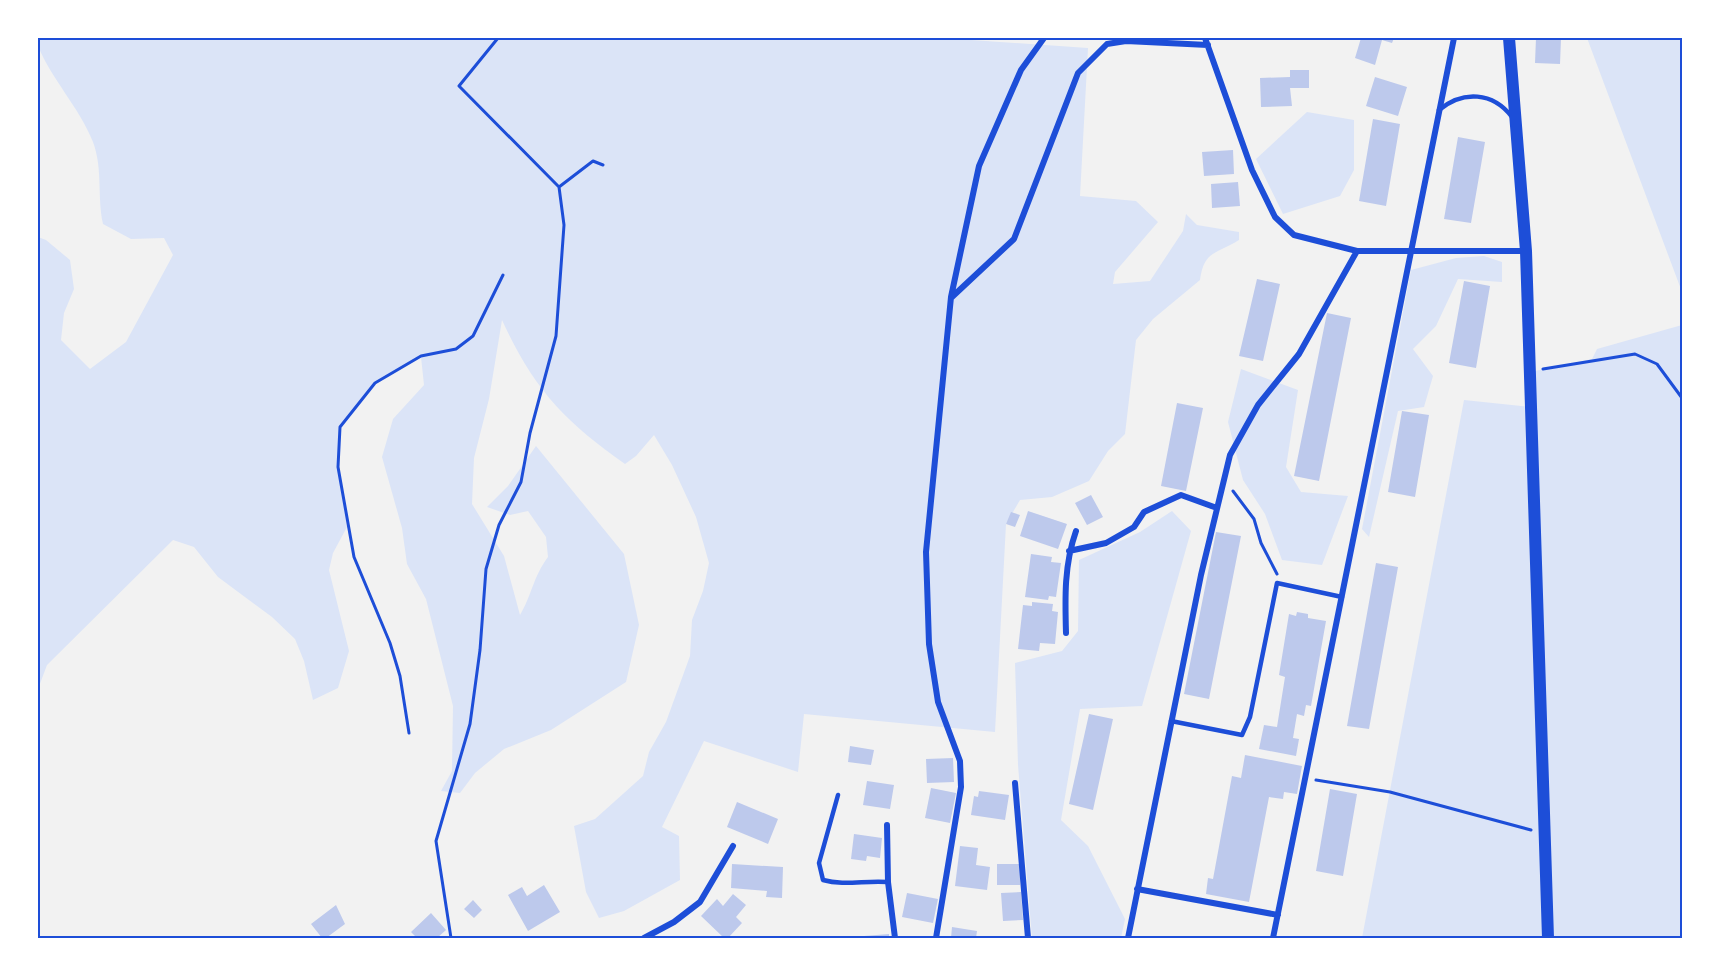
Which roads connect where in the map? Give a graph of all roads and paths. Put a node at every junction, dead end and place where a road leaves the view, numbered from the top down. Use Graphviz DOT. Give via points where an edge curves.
graph roads {
  1 [pos="498,38"];
  2 [pos="1044,38"];
  3 [pos="1454,38"];
  4 [pos="1509,38"];
  5 [pos="1206,41"];
  6 [pos="1439,110"];
  7 [pos="1517,123"];
  8 [pos="603,165"];
  9 [pos="559,187"];
  10 [pos="1357,251"];
  11 [pos="1526,251"];
  12 [pos="1409,253"];
  13 [pos="503,275"];
  14 [pos="951,297"];
  15 [pos="1530,372"];
  16 [pos="1683,398"];
  17 [pos="1224,481"];
  18 [pos="1217,508"];
  19 [pos="1076,531"];
  20 [pos="1069,550"];
  21 [pos="1277,583"];
  22 [pos="1342,597"];
  23 [pos="1066,633"];
  24 [pos="1171,722"];
  25 [pos="409,733"];
  26 [pos="1305,778"];
  27 [pos="1015,783"];
  28 [pos="838,795"];
  29 [pos="887,825"];
  30 [pos="1544,834"];
  31 [pos="733,846"];
  32 [pos="888,882"];
  33 [pos="1137,889"];
  34 [pos="1278,915"];
  35 [pos="451,939"];
  36 [pos="644,939"];
  37 [pos="895,939"];
  38 [pos="936,939"];
  39 [pos="1028,939"];
  40 [pos="1128,939"];
  41 [pos="1273,939"];
  42 [pos="1548,939"];
  1 -- 9 [label="path" via="459,86"];
  2 -- 14 [label="street" via="1021,70 979,166"];
  3 -- 6 [label="street"];
  4 -- 7 [label="main road"];
  5 -- 10 [label="street" via="1252,170 1275,217 1294,235"];
  5 -- 14 [label="street" via="1107,44 1078,74 1014,239"];
  6 -- 7 [label="lane" via="1464,96 1486,98 1498,103"];
  6 -- 12 [label="street"];
  7 -- 11 [label="main road"];
  8 -- 9 [label="path" via="593,161"];
  9 -- 35 [label="path" via="564,225 556,336 521,482 499,525 486,569 470,724 436,841"];
  10 -- 12 [label="street"];
  10 -- 17 [label="street" via="1299,354 1258,405 1230,455"];
  11 -- 12 [label="street"];
  11 -- 15 [label="main road"];
  12 -- 22 [label="street"];
  13 -- 25 [label="path" via="473,336 456,349 421,356 375,383 340,427 338,467 354,557 390,643"];
  14 -- 38 [label="street" via="926,552 929,644 936,690 960,761 961,787"];
  15 -- 16 [label="path" via="1635,354 1657,363"];
  15 -- 30 [label="main road"];
  17 -- 18 [label="street"];
  17 -- 21 [label="path" via="1254,519 1277,573"];
  18 -- 20 [label="street" via="1181,495 1144,512 1134,527 1106,543"];
  18 -- 24 [label="street"];
  19 -- 20 [label="street"];
  20 -- 23 [label="street"];
  21 -- 22 [label="lane"];
  21 -- 24 [label="lane" via="1246,731 1242,735"];
  22 -- 26 [label="street"];
  24 -- 33 [label="street"];
  26 -- 30 [label="path" via="1390,792"];
  26 -- 34 [label="street"];
  27 -- 39 [label="street"];
  28 -- 32 [label="lane" via="819,863 823,880 838,884"];
  29 -- 32 [label="street"];
  30 -- 42 [label="main road"];
  31 -- 36 [label="street" via="700,902"];
  32 -- 37 [label="street"];
  33 -- 34 [label="street"];
  33 -- 40 [label="street"];
  34 -- 41 [label="street"];
}
